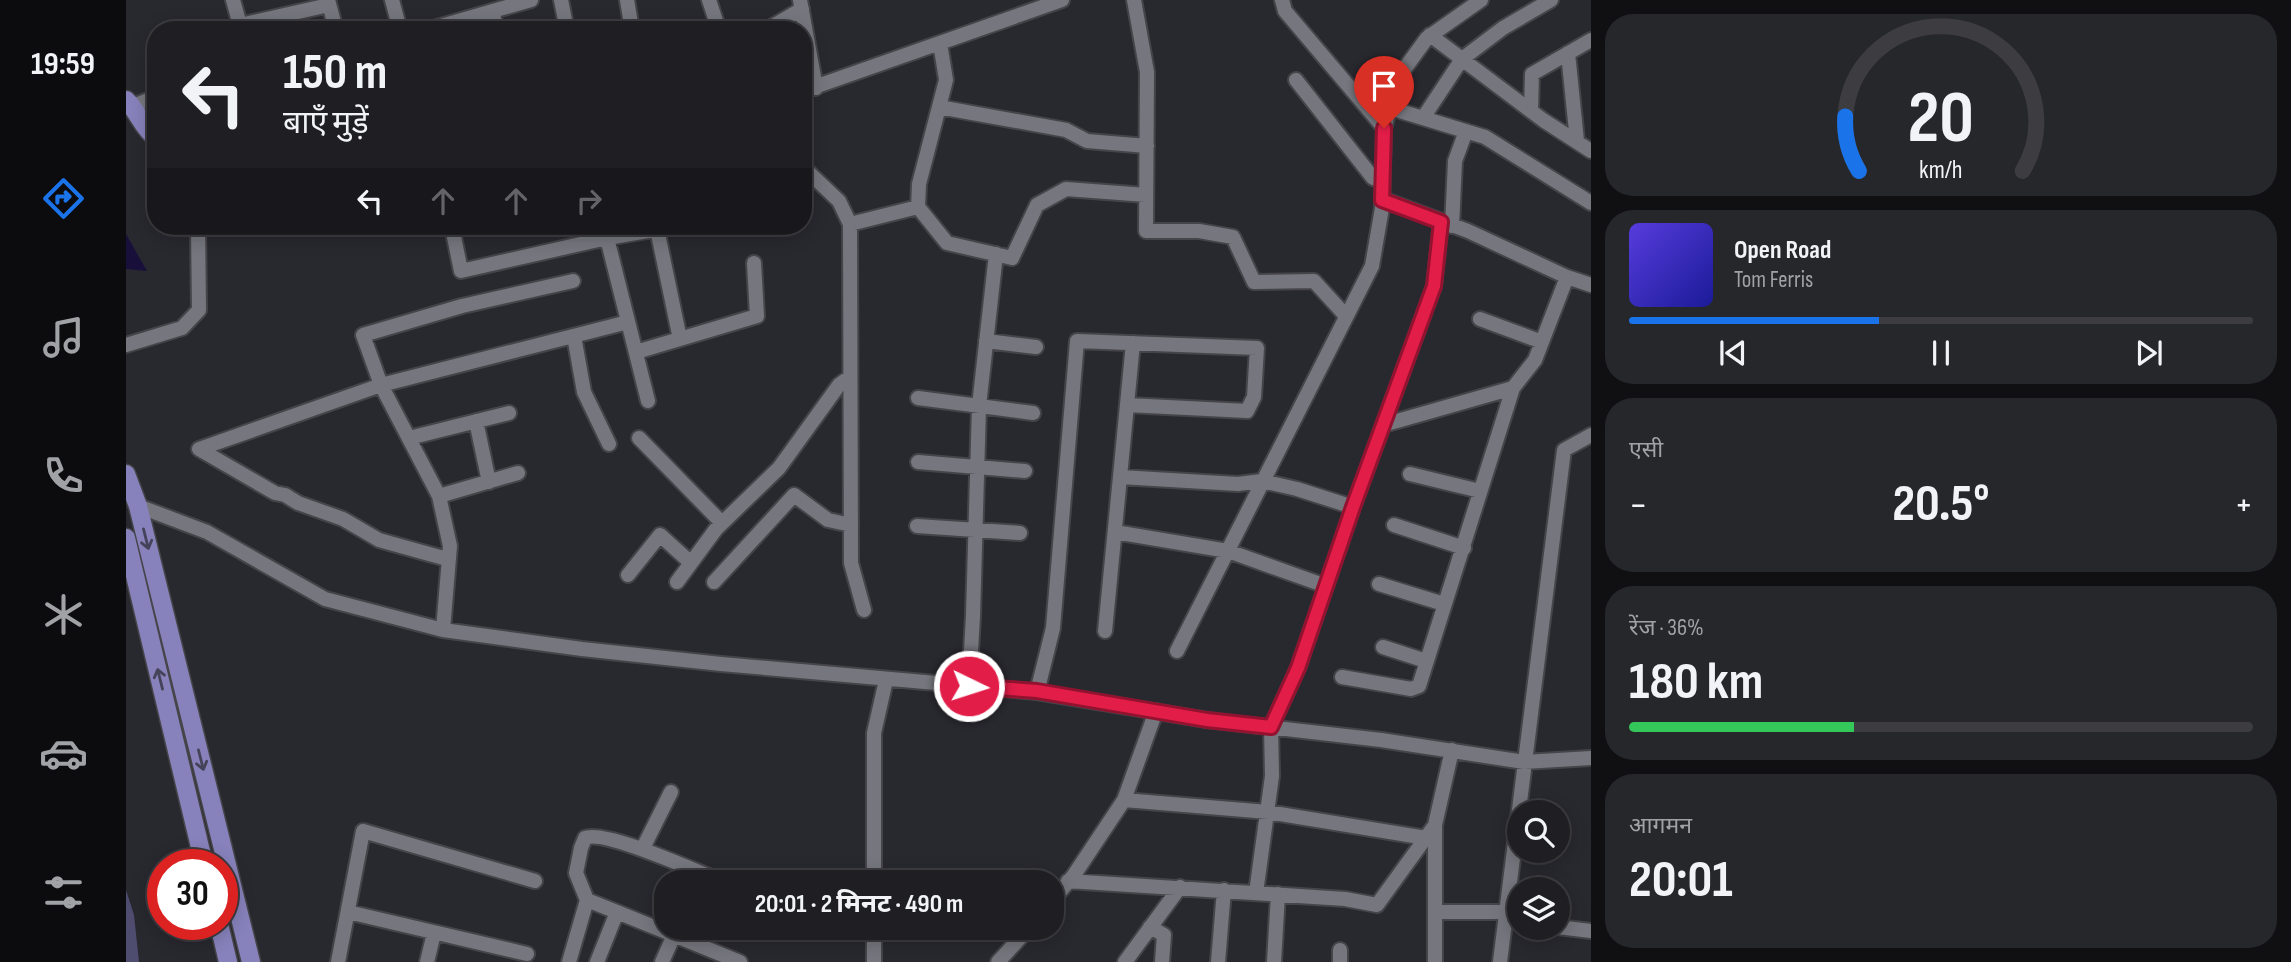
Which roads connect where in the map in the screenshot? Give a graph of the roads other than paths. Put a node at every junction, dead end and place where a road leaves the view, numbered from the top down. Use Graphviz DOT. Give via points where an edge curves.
graph roads {
  1 [pos="233,0"];
  2 [pos="392,0"];
  3 [pos="531,0"];
  4 [pos="561,0"];
  5 [pos="627,0"];
  6 [pos="709,0"];
  7 [pos="1062,0"];
  8 [pos="1134,0"];
  9 [pos="1282,0"];
  10 [pos="1481,0"];
  11 [pos="1551,0"];
  12 [pos="329,3"];
  13 [pos="801,4"];
  14 [pos="492,11"];
  15 [pos="239,21"];
  16 [pos="256,21"];
  17 [pos="334,21"];
  18 [pos="398,21"];
  19 [pos="458,21"];
  20 [pos="495,21"];
  21 [pos="565,21"];
  22 [pos="630,21"];
  23 [pos="716,21"];
  24 [pos="778,21"];
  25 [pos="1430,35"];
  26 [pos="1591,40"];
  27 [pos="940,43"];
  28 [pos="1568,53"];
  29 [pos="1462,59"];
  30 [pos="1296,80"];
  31 [pos="812,88"];
  32 [pos="147,99"];
  33 [pos="129,103"];
  34 [pos="939,107"];
  35 [pos="1390,108"];
  36 [pos="1531,111"];
  37 [pos="1423,118"];
  38 [pos="1384,128"];
  39 [pos="147,130"];
  40 [pos="1465,131"];
  41 [pos="1577,141"];
  42 [pos="1147,146"];
  43 [pos="1591,151"];
  44 [pos="812,176"];
  45 [pos="1382,180"];
  46 [pos="1146,195"];
  47 [pos="1382,200"];
  48 [pos="1591,203"];
  49 [pos="918,207"];
  50 [pos="850,224"];
  51 [pos="1447,224"];
  52 [pos="198,235"];
  53 [pos="454,235"];
  54 [pos="624,235"];
  55 [pos="658,235"];
  56 [pos="607,238"];
  57 [pos="996,254"];
  58 [pos="754,263"];
  59 [pos="1567,277"];
  60 [pos="573,281"];
  61 [pos="1591,285"];
  62 [pos="1346,316"];
  63 [pos="1479,319"];
  64 [pos="628,322"];
  65 [pos="574,336"];
  66 [pos="680,339"];
  67 [pos="986,341"];
  68 [pos="1542,342"];
  69 [pos="1133,343"];
  70 [pos="126,345"];
  71 [pos="1036,347"];
  72 [pos="636,352"];
  73 [pos="850,377"];
  74 [pos="381,385"];
  75 [pos="1513,388"];
  76 [pos="918,398"];
  77 [pos="648,401"];
  78 [pos="1127,405"];
  79 [pos="979,406"];
  80 [pos="509,413"];
  81 [pos="1033,413"];
  82 [pos="476,421"];
  83 [pos="1383,425"];
  84 [pos="1591,435"];
  85 [pos="409,438"];
  86 [pos="639,438"];
  87 [pos="609,444"];
  88 [pos="918,462"];
  89 [pos="977,467"];
  90 [pos="1025,471"];
  91 [pos="518,473"];
  92 [pos="126,474"];
  93 [pos="1410,474"];
  94 [pos="1120,477"];
  95 [pos="1262,481"];
  96 [pos="489,482"];
  97 [pos="1480,491"];
  98 [pos="439,496"];
  99 [pos="138,506"];
  100 [pos="1353,507"];
  101 [pos="722,523"];
  102 [pos="851,525"];
  103 [pos="1394,525"];
  104 [pos="918,526"];
  105 [pos="976,530"];
  106 [pos="1115,532"];
  107 [pos="1020,533"];
  108 [pos="126,538"];
  109 [pos="1464,548"];
  110 [pos="1228,551"];
  111 [pos="447,559"];
  112 [pos="691,563"];
  113 [pos="628,575"];
  114 [pos="677,582"];
  115 [pos="714,582"];
  116 [pos="1379,584"];
  117 [pos="1326,586"];
  118 [pos="1444,604"];
  119 [pos="864,610"];
  120 [pos="443,631"];
  121 [pos="1105,631"];
  122 [pos="1383,647"];
  123 [pos="1177,652"];
  124 [pos="1426,661"];
  125 [pos="1342,677"];
  126 [pos="886,680"];
  127 [pos="969,686"];
  128 [pos="1037,691"];
  129 [pos="1156,711"];
  130 [pos="1271,727"];
  131 [pos="1452,751"];
  132 [pos="1591,758"];
  133 [pos="1524,762"];
  134 [pos="671,792"];
  135 [pos="1124,800"];
  136 [pos="1268,812"];
  137 [pos="1435,825"];
  138 [pos="1426,838"];
  139 [pos="643,848"];
  140 [pos="200,849"];
  141 [pos="692,870"];
  142 [pos="874,870"];
  143 [pos="1514,877"];
  144 [pos="536,881"];
  145 [pos="1069,881"];
  146 [pos="1064,887"];
  147 [pos="1180,887"];
  148 [pos="1224,891"];
  149 [pos="1256,893"];
  150 [pos="1278,894"];
  151 [pos="587,900"];
  152 [pos="348,912"];
  153 [pos="617,912"];
  154 [pos="1435,912"];
  155 [pos="1507,919"];
  156 [pos="654,927"];
  157 [pos="1150,928"];
  158 [pos="1570,928"];
  159 [pos="1591,931"];
  160 [pos="1507,932"];
  161 [pos="434,933"];
  162 [pos="223,940"];
  163 [pos="672,940"];
  164 [pos="686,940"];
  165 [pos="874,940"];
  166 [pos="1018,940"];
  167 [pos="527,954"];
  168 [pos="732,960"];
  169 [pos="228,962"];
  170 [pos="251,962"];
  171 [pos="338,962"];
  172 [pos="428,962"];
  173 [pos="569,962"];
  174 [pos="597,962"];
  175 [pos="662,962"];
  176 [pos="874,962"];
  177 [pos="998,962"];
  178 [pos="1125,962"];
  179 [pos="1162,962"];
  180 [pos="1218,962"];
  181 [pos="1274,962"];
  182 [pos="1435,962"];
  183 [pos="1500,962"];
  1 -- 15 [label="street"];
  2 -- 18 [label="street"];
  3 -- 14 [label="street"];
  4 -- 21 [label="street"];
  5 -- 22 [label="street"];
  6 -- 23 [label="street"];
  7 -- 27 [label="street"];
  8 -- 42 [label="street" via="1147,72"];
  9 -- 38 [label="street" via="1285,11"];
  10 -- 25 [label="street"];
  11 -- 29 [label="street"];
  12 -- 16 [label="street"];
  12 -- 17 [label="street"];
  13 -- 24 [label="street"];
  14 -- 19 [label="street"];
  14 -- 20 [label="street"];
  25 -- 29 [label="street"];
  25 -- 35 [label="street" via="1400,75"];
  26 -- 28 [label="street"];
  27 -- 31 [label="street"];
  27 -- 34 [label="street" via="946,80"];
  28 -- 36 [label="street" via="1532,74"];
  28 -- 41 [label="street"];
  29 -- 36 [label="street"];
  29 -- 37 [label="street"];
  30 -- 45 [label="street" via="1373,178"];
  32 -- 33 [label="street"];
  33 -- 39 [label="main road"];
  34 -- 42 [label="street" via="1066,130 1087,141"];
  34 -- 49 [label="street" via="919,184"];
  35 -- 37 [label="street"];
  35 -- 38 [label="street"];
  36 -- 41 [label="street"];
  37 -- 40 [label="street"];
  38 -- 45 [label="street"];
  40 -- 48 [label="street" via="1485,137"];
  40 -- 51 [label="street" via="1455,161"];
  41 -- 43 [label="street"];
  42 -- 46 [label="street"];
  44 -- 50 [label="street" via="839,201"];
  45 -- 47 [label="street"];
  46 -- 57 [label="street" via="1066,189 1037,205 1012,258"];
  46 -- 62 [label="street" via="1146,231 1199,231 1233,237 1254,282 1314,281"];
  47 -- 51 [label="street"];
  47 -- 62 [label="street" via="1372,266"];
  49 -- 50 [label="street"];
  49 -- 57 [label="street" via="947,243"];
  50 -- 73 [label="street"];
  51 -- 59 [label="street"];
  51 -- 83 [label="street" via="1434,286"];
  52 -- 70 [label="street" via="200,310 182,328"];
  53 -- 56 [label="street" via="461,271"];
  54 -- 56 [label="street"];
  55 -- 66 [label="street"];
  56 -- 64 [label="street"];
  57 -- 67 [label="street"];
  58 -- 66 [label="street" via="757,316"];
  59 -- 61 [label="street"];
  59 -- 68 [label="street"];
  60 -- 74 [label="street" via="363,335"];
  62 -- 95 [label="street"];
  63 -- 68 [label="street"];
  64 -- 65 [label="street"];
  64 -- 72 [label="street"];
  65 -- 74 [label="street"];
  65 -- 87 [label="street" via="584,392"];
  66 -- 72 [label="street"];
  67 -- 71 [label="street"];
  67 -- 79 [label="street"];
  68 -- 75 [label="street" via="1535,360"];
  69 -- 78 [label="street"];
  69 -- 78 [label="street" via="1257,348 1254,397 1247,411"];
  69 -- 128 [label="street" via="1077,341 1053,628"];
  72 -- 77 [label="street"];
  73 -- 101 [label="street" via="839,385 779,468"];
  73 -- 102 [label="street"];
  74 -- 85 [label="street"];
  74 -- 111 [label="street" via="199,449 275,493 343,519 379,540"];
  75 -- 83 [label="street"];
  75 -- 97 [label="street"];
  76 -- 79 [label="street"];
  78 -- 94 [label="street"];
  79 -- 81 [label="street"];
  79 -- 89 [label="street"];
  80 -- 82 [label="street"];
  82 -- 85 [label="street"];
  82 -- 96 [label="street"];
  83 -- 100 [label="street"];
  84 -- 133 [label="street" via="1564,450"];
  85 -- 98 [label="street"];
  86 -- 101 [label="street"];
  88 -- 89 [label="street"];
  89 -- 90 [label="street"];
  89 -- 105 [label="street"];
  91 -- 96 [label="street"];
  92 -- 99 [label="main road"];
  93 -- 97 [label="street"];
  94 -- 95 [label="street" via="1238,484"];
  94 -- 106 [label="street"];
  95 -- 100 [label="street"];
  95 -- 110 [label="street"];
  96 -- 98 [label="street"];
  97 -- 109 [label="street"];
  98 -- 111 [label="street" via="450,546"];
  99 -- 120 [label="street" via="207,532 325,599"];
  99 -- 170 [label="main road, one-way"];
  100 -- 117 [label="street"];
  101 -- 112 [label="street"];
  102 -- 115 [label="street" via="828,520 794,495"];
  102 -- 119 [label="street" via="851,563"];
  103 -- 109 [label="street"];
  104 -- 105 [label="street"];
  105 -- 107 [label="street"];
  105 -- 127 [label="street"];
  106 -- 110 [label="street"];
  106 -- 121 [label="street"];
  140 -- 108 [label="main road, one-way"];
  109 -- 118 [label="street"];
  110 -- 117 [label="street"];
  110 -- 123 [label="street"];
  111 -- 120 [label="street"];
  112 -- 113 [label="street" via="660,535"];
  112 -- 114 [label="street"];
  116 -- 118 [label="street"];
  117 -- 130 [label="street" via="1298,668"];
  118 -- 124 [label="street"];
  120 -- 126 [label="street"];
  122 -- 124 [label="street"];
  124 -- 125 [label="street" via="1415,689"];
  126 -- 127 [label="street"];
  126 -- 142 [label="street" via="874,733"];
  127 -- 128 [label="street"];
  128 -- 129 [label="street"];
  129 -- 130 [label="street"];
  129 -- 135 [label="street"];
  130 -- 131 [label="street"];
  130 -- 136 [label="street"];
  131 -- 133 [label="street"];
  131 -- 137 [label="street"];
  132 -- 133 [label="street"];
  133 -- 143 [label="street"];
  134 -- 139 [label="street"];
  135 -- 136 [label="street"];
  135 -- 145 [label="street"];
  136 -- 138 [label="street"];
  136 -- 149 [label="street"];
  137 -- 138 [label="street"];
  137 -- 154 [label="street"];
  138 -- 150 [label="street" via="1377,905"];
  139 -- 141 [label="street"];
  139 -- 151 [label="street" via="601,836 585,838 576,873"];
  144 -- 152 [label="street" via="363,831"];
  145 -- 146 [label="street"];
  145 -- 147 [label="street"];
  147 -- 148 [label="street"];
  147 -- 157 [label="street"];
  148 -- 149 [label="street"];
  148 -- 180 [label="street"];
  149 -- 150 [label="street"];
  150 -- 181 [label="street"];
  151 -- 153 [label="street"];
  151 -- 173 [label="street"];
  152 -- 161 [label="street"];
  152 -- 171 [label="street"];
  153 -- 156 [label="street"];
  153 -- 174 [label="street"];
  154 -- 155 [label="street"];
  154 -- 182 [label="street"];
  157 -- 178 [label="street"];
  157 -- 179 [label="street" via="1164,934"];
  158 -- 159 [label="street"];
  160 -- 183 [label="street"];
  161 -- 167 [label="street"];
  161 -- 172 [label="street"];
  162 -- 169 [label="main road"];
  163 -- 175 [label="street"];
  164 -- 168 [label="street"];
  165 -- 176 [label="street"];
  166 -- 177 [label="street"];
}
